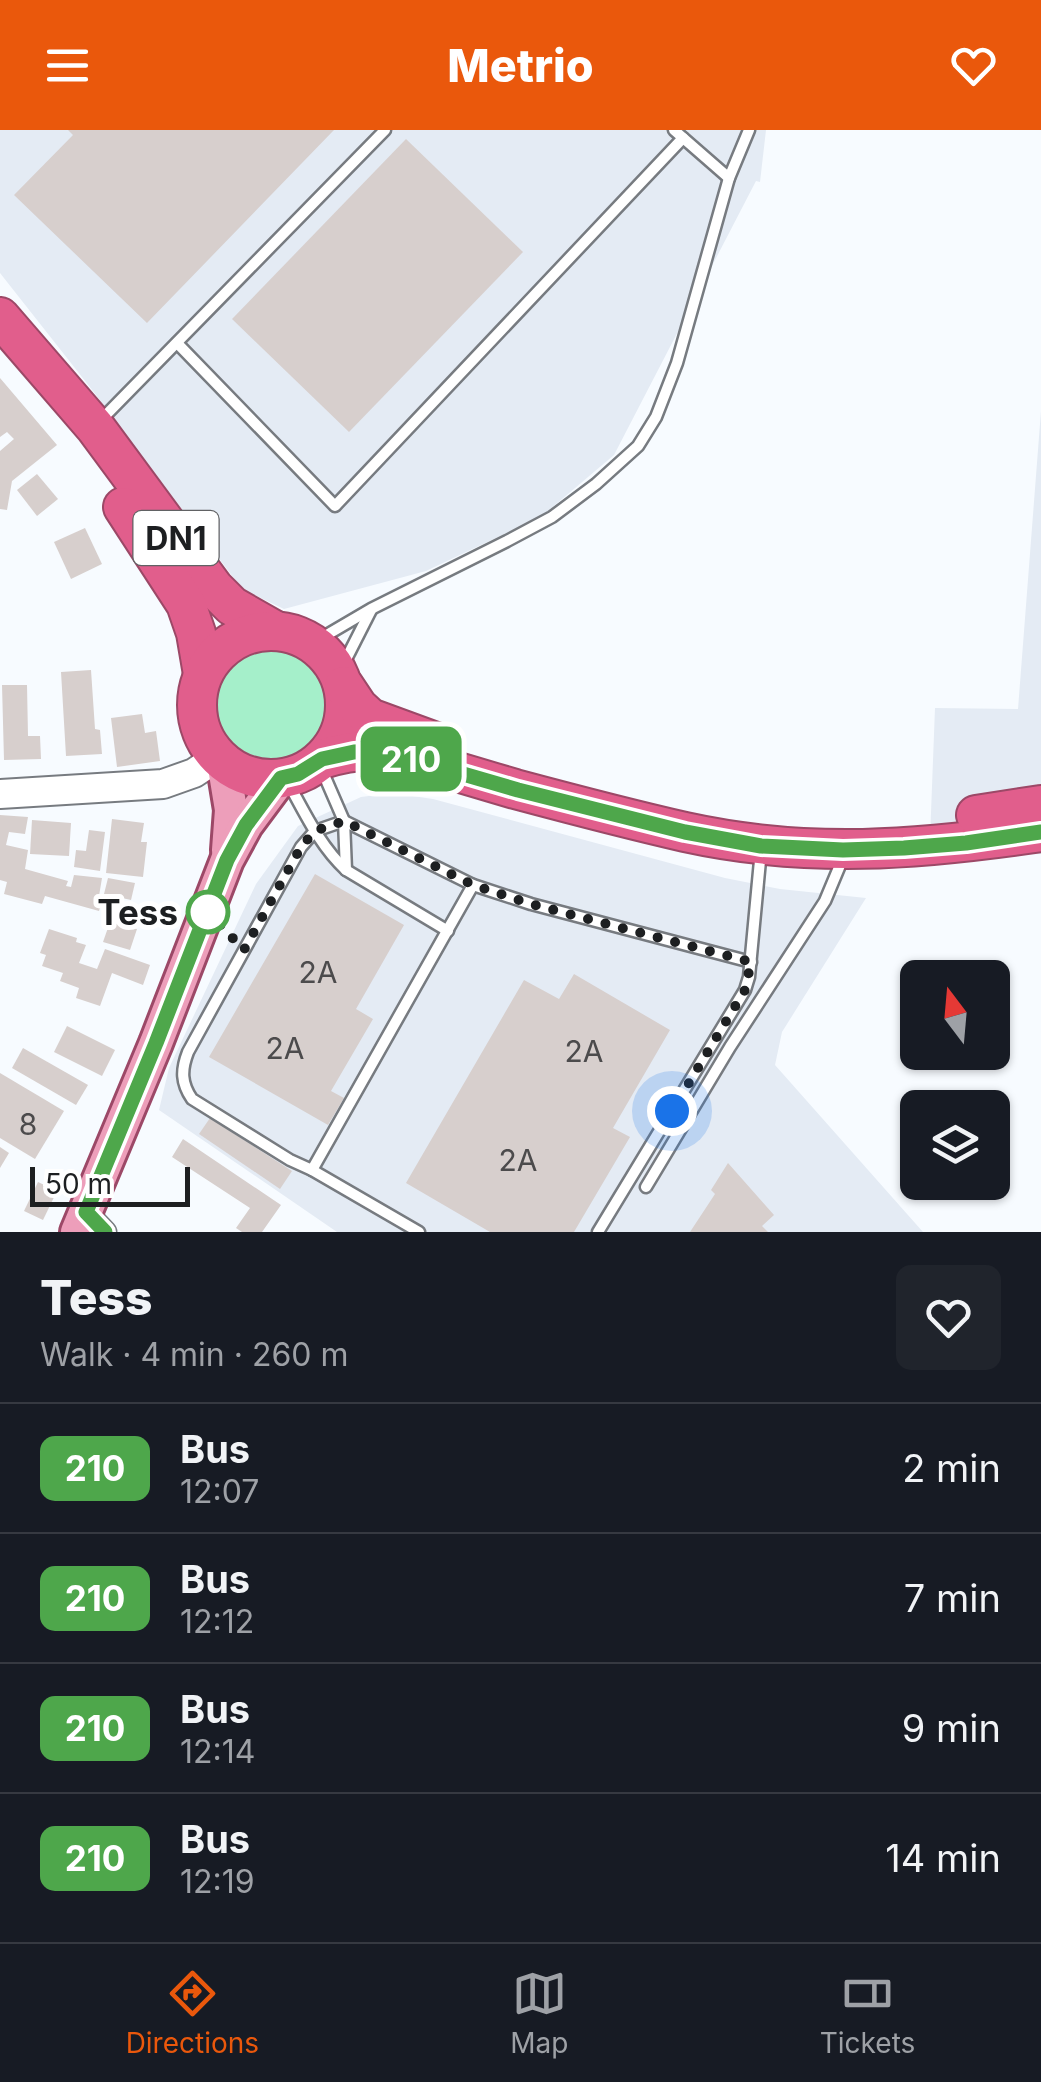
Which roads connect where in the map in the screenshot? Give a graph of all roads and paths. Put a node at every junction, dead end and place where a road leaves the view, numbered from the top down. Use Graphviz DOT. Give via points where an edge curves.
graph roads {
  1 [pos="385,130"];
  2 [pos="750,130"];
  3 [pos="678,134"];
  4 [pos="729,178"];
  5 [pos="0,317"];
  6 [pos="177,343"];
  7 [pos="0,353"];
  8 [pos="94,427"];
  9 [pos="371,609"];
  10 [pos="274,630"];
  11 [pos="313,643"];
  12 [pos="203,674"];
  13 [pos="341,680"];
  14 [pos="220,759"];
  15 [pos="302,769"];
  16 [pos="0,794"];
  17 [pos="1041,805"];
  18 [pos="344,821"];
  19 [pos="315,831"];
  20 [pos="1041,832"];
  21 [pos="761,846"];
  22 [pos="846,850"];
  23 [pos="227,860"];
  24 [pos="346,870"];
  25 [pos="473,885"];
  26 [pos="448,930"];
  27 [pos="751,962"];
  28 [pos="312,1170"];
  29 [pos="646,1188"];
  30 [pos="89,1225"];
  31 [pos="419,1232"];
  32 [pos="598,1232"];
  1 -- 6 [label="lane"];
  2 -- 4 [label="lane"];
  3 -- 4 [label="lane"];
  3 -- 6 [label="lane" via="335,506"];
  4 -- 9 [label="lane" via="677,364 638,446 552,516"];
  5 -- 8 [label="highway, DN1"];
  6 -- 8 [label="lane"];
  7 -- 12 [label="highway, DN1" via="76,443 176,586 196,633"];
  8 -- 10 [label="highway, DN1" via="214,588"];
  9 -- 11 [label="lane"];
  9 -- 13 [label="lane"];
  10 -- 11 [label="highway, DN1"];
  10 -- 12 [label="highway" via="232,641"];
  11 -- 13 [label="highway"];
  12 -- 14 [label="highway, DN1" via="199,724"];
  13 -- 15 [label="highway" via="343,726 335,744"];
  13 -- 17 [label="highway" via="370,718 412,735 523,771 685,810 858,826"];
  14 -- 15 [label="highway" via="268,779"];
  14 -- 16 [label="street" via="162,784"];
  14 -- 23 [label="main road" via="231,810"];
  15 -- 18 [label="lane"];
  15 -- 19 [label="lane"];
  15 -- 21 [label="highway" via="354,752 398,755"];
  15 -- 23 [label="main road" via="246,825"];
  18 -- 19 [label="lane"];
  18 -- 24 [label="lane"];
  18 -- 25 [label="lane"];
  19 -- 24 [label="lane"];
  19 -- 28 [label="lane" via="188,1052 182,1077 192,1100"];
  20 -- 22 [label="highway"];
  21 -- 22 [label="highway"];
  21 -- 27 [label="lane"];
  22 -- 29 [label="lane" via="825,901"];
  23 -- 30 [label="main road"];
  24 -- 26 [label="lane"];
  25 -- 26 [label="lane"];
  25 -- 27 [label="lane"];
  26 -- 28 [label="lane"];
  27 -- 32 [label="lane" via="745,990"];
  28 -- 31 [label="lane"];
}
